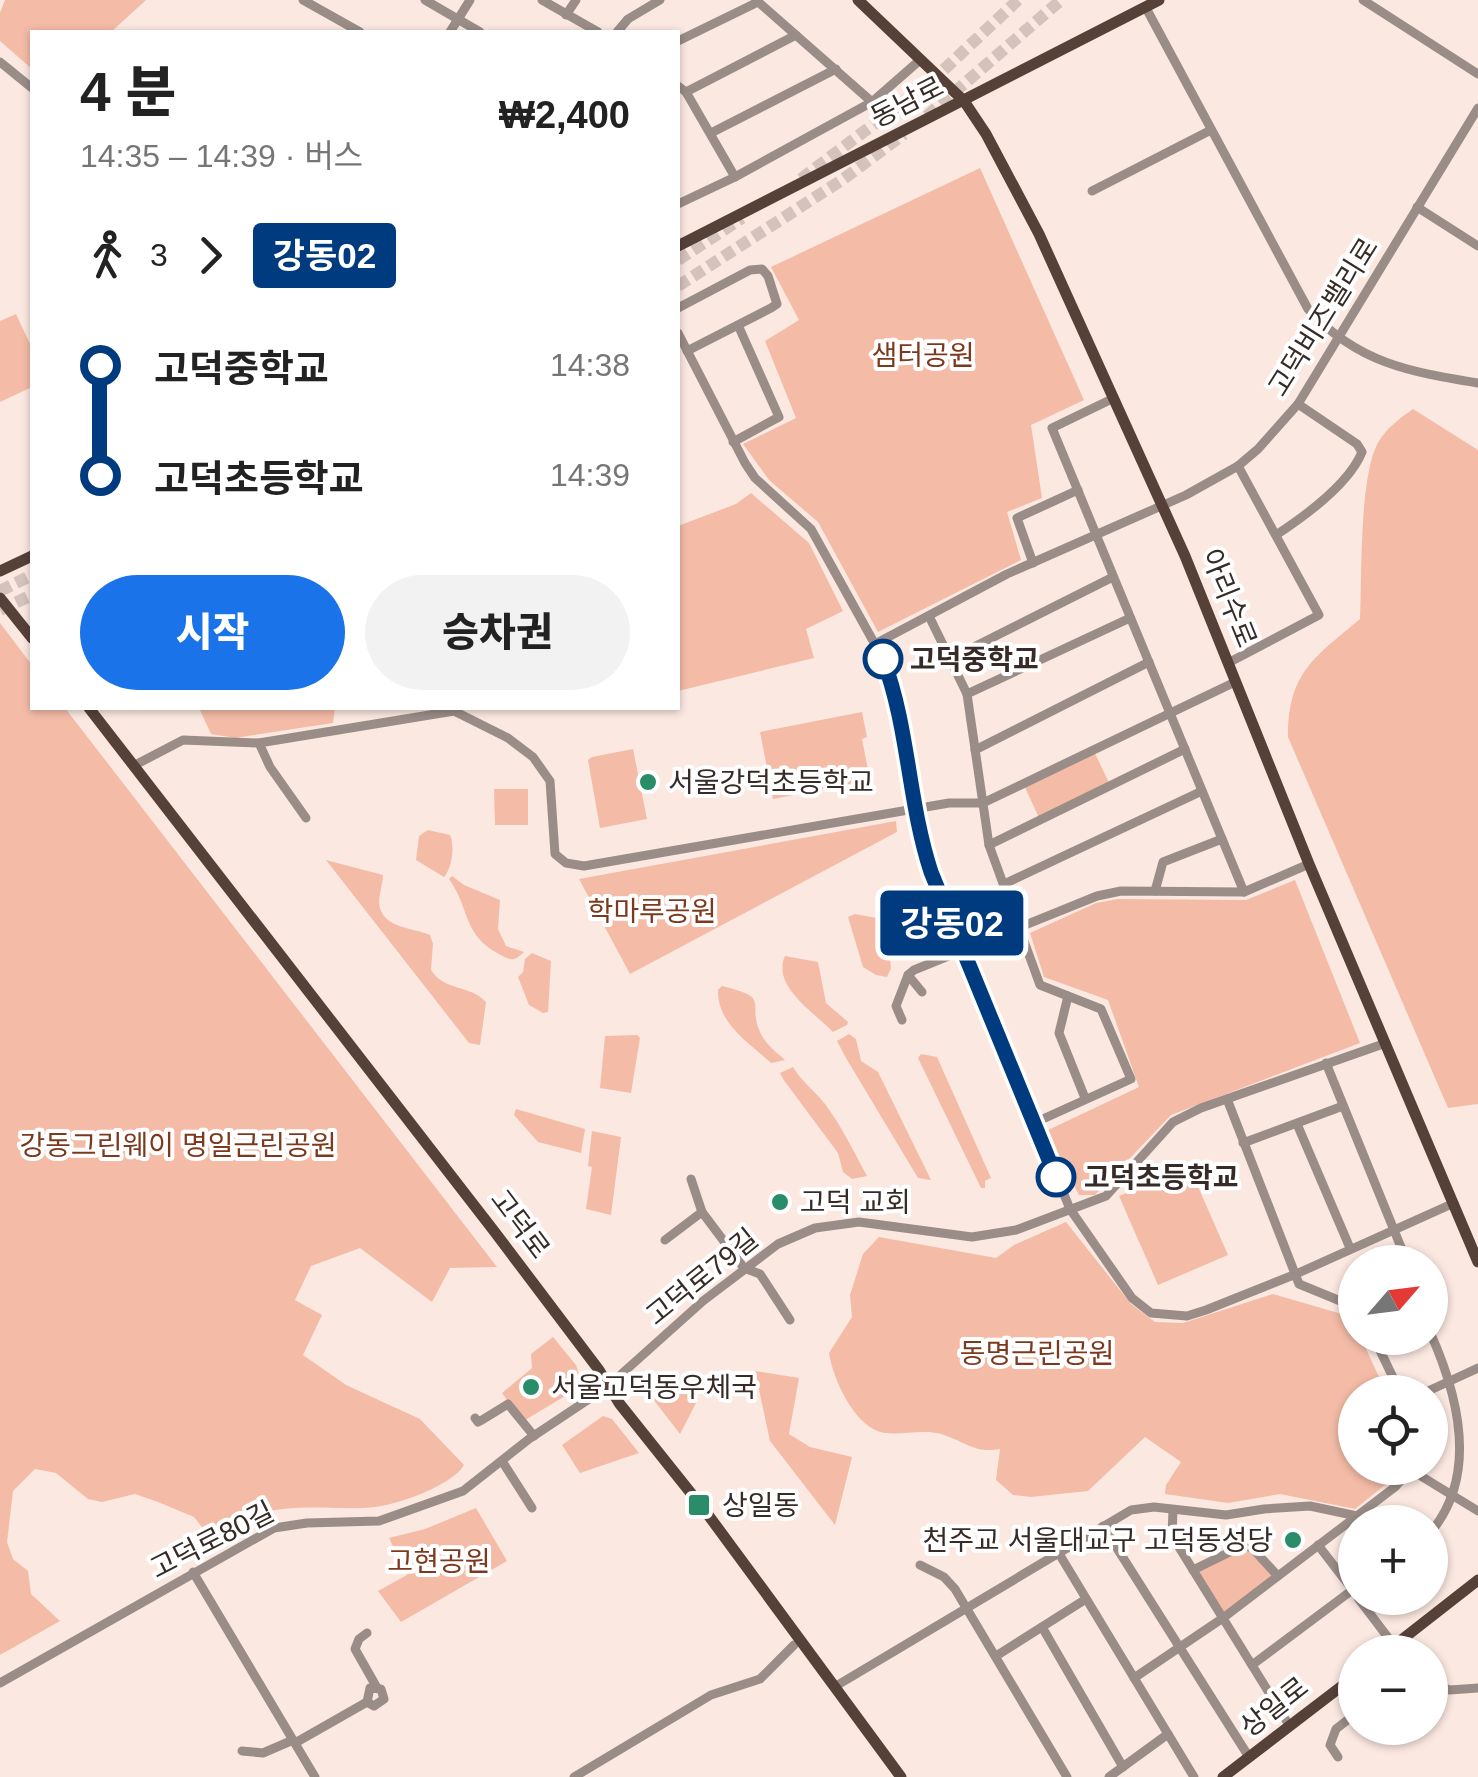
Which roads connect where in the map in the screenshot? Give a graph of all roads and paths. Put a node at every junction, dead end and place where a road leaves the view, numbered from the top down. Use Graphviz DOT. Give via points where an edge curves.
graph roads {
  1 [pos="304,0"];
  2 [pos="425,0"];
  3 [pos="470,0"];
  4 [pos="542,0"];
  5 [pos="576,0"];
  6 [pos="660,0"];
  7 [pos="858,0"];
  8 [pos="1159,0"];
  9 [pos="1363,0"];
  10 [pos="757,1"];
  11 [pos="1146,8"];
  12 [pos="566,15"];
  13 [pos="458,20"];
  14 [pos="356,30"];
  15 [pos="451,30"];
  16 [pos="476,30"];
  17 [pos="594,30"];
  18 [pos="620,30"];
  19 [pos="796,36"];
  20 [pos="680,40"];
  21 [pos="920,60"];
  22 [pos="0,62"];
  23 [pos="836,69"];
  24 [pos="1478,74"];
  25 [pos="30,86"];
  26 [pos="682,89"];
  27 [pos="964,101"];
  28 [pos="872,102"];
  29 [pos="1478,108"];
  30 [pos="1211,130"];
  31 [pos="711,134"];
  32 [pos="735,176"];
  33 [pos="1092,191"];
  34 [pos="680,201"];
  35 [pos="1417,206"];
  36 [pos="680,245"];
  37 [pos="1478,246"];
  38 [pos="680,307"];
  39 [pos="738,325"];
  40 [pos="1338,336"];
  41 [pos="680,338"];
  42 [pos="686,351"];
  43 [pos="1478,383"];
  44 [pos="1114,398"];
  45 [pos="1298,404"];
  46 [pos="733,442"];
  47 [pos="1238,466"];
  48 [pos="1078,490"];
  49 [pos="1163,505"];
  50 [pos="1096,535"];
  51 [pos="1276,535"];
  52 [pos="30,557"];
  53 [pos="1033,563"];
  54 [pos="0,571"];
  55 [pos="1114,577"];
  56 [pos="0,598"];
  57 [pos="929,616"];
  58 [pos="1130,618"];
  59 [pos="30,636"];
  60 [pos="875,644"];
  61 [pos="950,659"];
  62 [pos="1149,662"];
  63 [pos="1228,663"];
  64 [pos="1235,682"];
  65 [pos="967,694"];
  66 [pos="91,710"];
  67 [pos="1170,712"];
  68 [pos="259,743"];
  69 [pos="1185,749"];
  70 [pos="974,750"];
  71 [pos="136,765"];
  72 [pos="1202,791"];
  73 [pos="983,804"];
  74 [pos="915,809"];
  75 [pos="306,818"];
  76 [pos="1222,839"];
  77 [pos="989,844"];
  78 [pos="1310,864"];
  79 [pos="1004,884"];
  80 [pos="1155,891"];
  81 [pos="1244,892"];
  82 [pos="1019,927"];
  83 [pos="964,951"];
  84 [pos="908,975"];
  85 [pos="922,992"];
  86 [pos="1068,996"];
  87 [pos="902,1020"];
  88 [pos="1386,1043"];
  89 [pos="1326,1064"];
  90 [pos="1085,1098"];
  91 [pos="1226,1099"];
  92 [pos="1342,1106"];
  93 [pos="1034,1124"];
  94 [pos="1296,1124"];
  95 [pos="1243,1143"];
  96 [pos="691,1179"];
  97 [pos="1454,1204"];
  98 [pos="1070,1209"];
  99 [pos="702,1212"];
  100 [pos="1394,1230"];
  101 [pos="665,1240"];
  102 [pos="1349,1245"];
  103 [pos="1357,1245"];
  104 [pos="1400,1245"];
  105 [pos="1338,1254"];
  106 [pos="1478,1262"];
  107 [pos="744,1268"];
  108 [pos="1296,1274"];
  109 [pos="1338,1300"];
  110 [pos="790,1320"];
  111 [pos="1441,1355"];
  112 [pos="1478,1368"];
  113 [pos="1452,1380"];
  114 [pos="1448,1382"];
  115 [pos="607,1387"];
  116 [pos="475,1418"];
  117 [pos="534,1436"];
  118 [pos="1471,1439"];
  119 [pos="502,1461"];
  120 [pos="1470,1475"];
  121 [pos="1397,1485"];
  122 [pos="1438,1485"];
  123 [pos="1461,1500"];
  124 [pos="1372,1505"];
  125 [pos="532,1508"];
  126 [pos="1174,1510"];
  127 [pos="1478,1511"];
  128 [pos="1338,1512"];
  129 [pos="1448,1516"];
  130 [pos="1103,1526"];
  131 [pos="1338,1530"];
  132 [pos="1318,1545"];
  133 [pos="1058,1552"];
  134 [pos="920,1566"];
  135 [pos="1193,1570"];
  136 [pos="1338,1570"];
  137 [pos="193,1572"];
  138 [pos="1278,1576"];
  139 [pos="1478,1580"];
  140 [pos="1086,1599"];
  141 [pos="1338,1604"];
  142 [pos="967,1607"];
  143 [pos="1223,1618"];
  144 [pos="1042,1627"];
  145 [pos="368,1633"];
  146 [pos="1411,1635"];
  147 [pos="794,1645"];
  148 [pos="1178,1650"];
  149 [pos="996,1656"];
  150 [pos="1252,1664"];
  151 [pos="1134,1678"];
  152 [pos="0,1684"];
  153 [pos="836,1686"];
  154 [pos="1478,1688"];
  155 [pos="1338,1689"];
  156 [pos="1448,1689"];
  157 [pos="1289,1726"];
  158 [pos="1338,1730"];
  159 [pos="1168,1734"];
  160 [pos="294,1741"];
  161 [pos="242,1751"];
  162 [pos="1248,1757"];
  163 [pos="1338,1757"];
  164 [pos="1123,1767"];
  165 [pos="315,1777"];
  166 [pos="574,1777"];
  167 [pos="901,1777"];
  168 [pos="1067,1777"];
  169 [pos="1109,1777"];
  170 [pos="1194,1777"];
  171 [pos="1223,1777"];
  1 -- 14 [label="street"];
  2 -- 13 [label="street"];
  3 -- 13 [label="street"];
  4 -- 12 [label="street"];
  5 -- 12 [label="street"];
  6 -- 18 [label="street"];
  7 -- 21 [label="main road, 아리수로"];
  8 -- 11 [label="main road, 동남로"];
  9 -- 24 [label="street"];
  10 -- 19 [label="street"];
  10 -- 20 [label="street"];
  11 -- 27 [label="main road, 동남로"];
  11 -- 30 [label="street"];
  12 -- 17 [label="street"];
  13 -- 15 [label="street"];
  13 -- 16 [label="street"];
  19 -- 23 [label="street"];
  19 -- 26 [label="street"];
  21 -- 27 [label="main road, 아리수로"];
  21 -- 28 [label="street"];
  22 -- 25 [label="street"];
  23 -- 28 [label="street"];
  23 -- 31 [label="street"];
  26 -- 31 [label="street"];
  27 -- 36 [label="main road, 동남로"];
  27 -- 44 [label="main road, 아리수로" via="1039,234"];
  28 -- 32 [label="street"];
  29 -- 35 [label="street, 고덕비즈밸리로"];
  30 -- 33 [label="street"];
  30 -- 40 [label="street" via="1298,294"];
  31 -- 32 [label="street"];
  32 -- 34 [label="street"];
  35 -- 37 [label="street"];
  35 -- 40 [label="street, 고덕비즈밸리로"];
  38 -- 39 [label="street" via="762,269 777,304"];
  39 -- 42 [label="street"];
  39 -- 46 [label="street" via="779,417"];
  40 -- 43 [label="street" via="1379,362"];
  40 -- 45 [label="street, 고덕비즈밸리로"];
  41 -- 42 [label="street"];
  42 -- 46 [label="street"];
  44 -- 48 [label="street" via="1052,428"];
  44 -- 49 [label="main road, 아리수로"];
  45 -- 47 [label="street, 고덕비즈밸리로"];
  45 -- 51 [label="street" via="1362,452 1331,492"];
  46 -- 60 [label="street" via="756,478 811,529"];
  47 -- 49 [label="street, 고덕비즈밸리로"];
  47 -- 51 [label="street"];
  48 -- 50 [label="street"];
  48 -- 53 [label="street" via="1018,518"];
  49 -- 50 [label="street, 고덕비즈밸리로"];
  49 -- 63 [label="main road, 아리수로"];
  50 -- 53 [label="street, 고덕비즈밸리로"];
  50 -- 55 [label="street"];
  51 -- 63 [label="street" via="1319,615"];
  52 -- 54 [label="main road"];
  53 -- 57 [label="street, 고덕비즈밸리로"];
  55 -- 58 [label="street"];
  55 -- 61 [label="street"];
  56 -- 59 [label="main road"];
  57 -- 60 [label="street, 고덕비즈밸리로"];
  57 -- 61 [label="street"];
  58 -- 62 [label="street"];
  58 -- 65 [label="street"];
  60 -- 74 [label="street" via="896,696"];
  61 -- 65 [label="street"];
  62 -- 67 [label="street"];
  62 -- 70 [label="street"];
  63 -- 64 [label="main road, 아리수로"];
  64 -- 67 [label="street"];
  64 -- 78 [label="main road, 아리수로"];
  65 -- 70 [label="street"];
  66 -- 71 [label="main road, 고덕로"];
  67 -- 69 [label="street"];
  67 -- 73 [label="street"];
  68 -- 71 [label="street" via="183,740"];
  68 -- 74 [label="street" via="454,711 533,757 550,781 556,854 584,866"];
  68 -- 75 [label="street"];
  69 -- 72 [label="street"];
  69 -- 77 [label="street"];
  70 -- 73 [label="street"];
  71 -- 115 [label="main road, 고덕로"];
  72 -- 76 [label="street"];
  72 -- 79 [label="street"];
  73 -- 74 [label="street"];
  73 -- 77 [label="street"];
  74 -- 83 [label="street" via="931,872"];
  76 -- 80 [label="street" via="1163,862"];
  76 -- 81 [label="street"];
  77 -- 79 [label="street"];
  78 -- 81 [label="street"];
  78 -- 88 [label="main road, 아리수로"];
  79 -- 82 [label="street"];
  80 -- 81 [label="street"];
  80 -- 82 [label="street" via="1097,896"];
  82 -- 83 [label="street"];
  82 -- 86 [label="street" via="1040,986"];
  83 -- 84 [label="street"];
  83 -- 93 [label="street"];
  84 -- 85 [label="street"];
  84 -- 87 [label="street" via="896,1006"];
  86 -- 90 [label="street" via="1059,1033"];
  86 -- 90 [label="street" via="1101,1009 1131,1080"];
  88 -- 89 [label="street, 고덕로79길"];
  88 -- 97 [label="main road, 아리수로"];
  89 -- 91 [label="street, 고덕로79길"];
  89 -- 92 [label="street"];
  90 -- 93 [label="street"];
  91 -- 95 [label="street"];
  91 -- 98 [label="street, 고덕로79길" via="1174,1122 1106,1196"];
  92 -- 94 [label="street"];
  92 -- 100 [label="street"];
  93 -- 98 [label="street"];
  94 -- 95 [label="street"];
  94 -- 102 [label="street"];
  95 -- 108 [label="street"];
  96 -- 99 [label="street"];
  97 -- 100 [label="street"];
  97 -- 106 [label="main road, 아리수로"];
  98 -- 107 [label="street, 고덕로79길" via="986,1236 859,1222 815,1228"];
  98 -- 108 [label="street" via="1132,1298 1151,1313 1187,1316"];
  99 -- 101 [label="street"];
  99 -- 107 [label="street"];
  100 -- 103 [label="street"];
  100 -- 104 [label="street"];
  105 -- 108 [label="street"];
  107 -- 110 [label="street" via="760,1274"];
  107 -- 115 [label="street, 고덕로79길"];
  108 -- 109 [label="street" via="1299,1284"];
  111 -- 113 [label="street"];
  112 -- 113 [label="street"];
  113 -- 114 [label="street"];
  113 -- 118 [label="street"];
  115 -- 117 [label="street, 고덕로80길"];
  115 -- 153 [label="main road, 고덕로"];
  116 -- 117 [label="street" via="508,1404"];
  117 -- 119 [label="street, 고덕로80길"];
  119 -- 125 [label="street"];
  119 -- 137 [label="street, 고덕로80길" via="446,1499 380,1521 274,1528"];
  120 -- 123 [label="street"];
  121 -- 124 [label="street"];
  122 -- 123 [label="street"];
  123 -- 127 [label="street"];
  123 -- 129 [label="street"];
  126 -- 128 [label="street" via="1226,1515 1310,1506"];
  126 -- 130 [label="street" via="1131,1510"];
  126 -- 135 [label="street" via="1172,1536"];
  130 -- 133 [label="street"];
  130 -- 148 [label="street"];
  131 -- 132 [label="street"];
  132 -- 136 [label="street"];
  132 -- 138 [label="street"];
  133 -- 140 [label="street"];
  133 -- 142 [label="street"];
  134 -- 142 [label="street" via="944,1577"];
  135 -- 138 [label="street" via="1244,1545"];
  135 -- 143 [label="street"];
  137 -- 152 [label="street, 고덕로80길"];
  137 -- 160 [label="street"];
  138 -- 143 [label="street"];
  139 -- 146 [label="main road"];
  140 -- 144 [label="street"];
  140 -- 151 [label="street"];
  141 -- 150 [label="street"];
  142 -- 149 [label="street"];
  142 -- 153 [label="street"];
  143 -- 148 [label="street"];
  143 -- 150 [label="street"];
  144 -- 149 [label="street"];
  144 -- 164 [label="street"];
  145 -- 160 [label="street" via="354,1649 384,1699"];
  147 -- 166 [label="street" via="760,1679 711,1695"];
  148 -- 151 [label="street"];
  148 -- 162 [label="street"];
  149 -- 168 [label="street"];
  150 -- 157 [label="street"];
  151 -- 159 [label="street"];
  153 -- 167 [label="main road, 고덕로"];
  154 -- 156 [label="street"];
  155 -- 157 [label="main road, 상일로"];
  157 -- 162 [label="main road, 상일로"];
  158 -- 163 [label="street" via="1330,1745"];
  159 -- 164 [label="street"];
  159 -- 170 [label="street"];
  160 -- 161 [label="street" via="263,1753"];
  160 -- 165 [label="street"];
  162 -- 171 [label="main road, 상일로"];
  164 -- 169 [label="street"];
}
